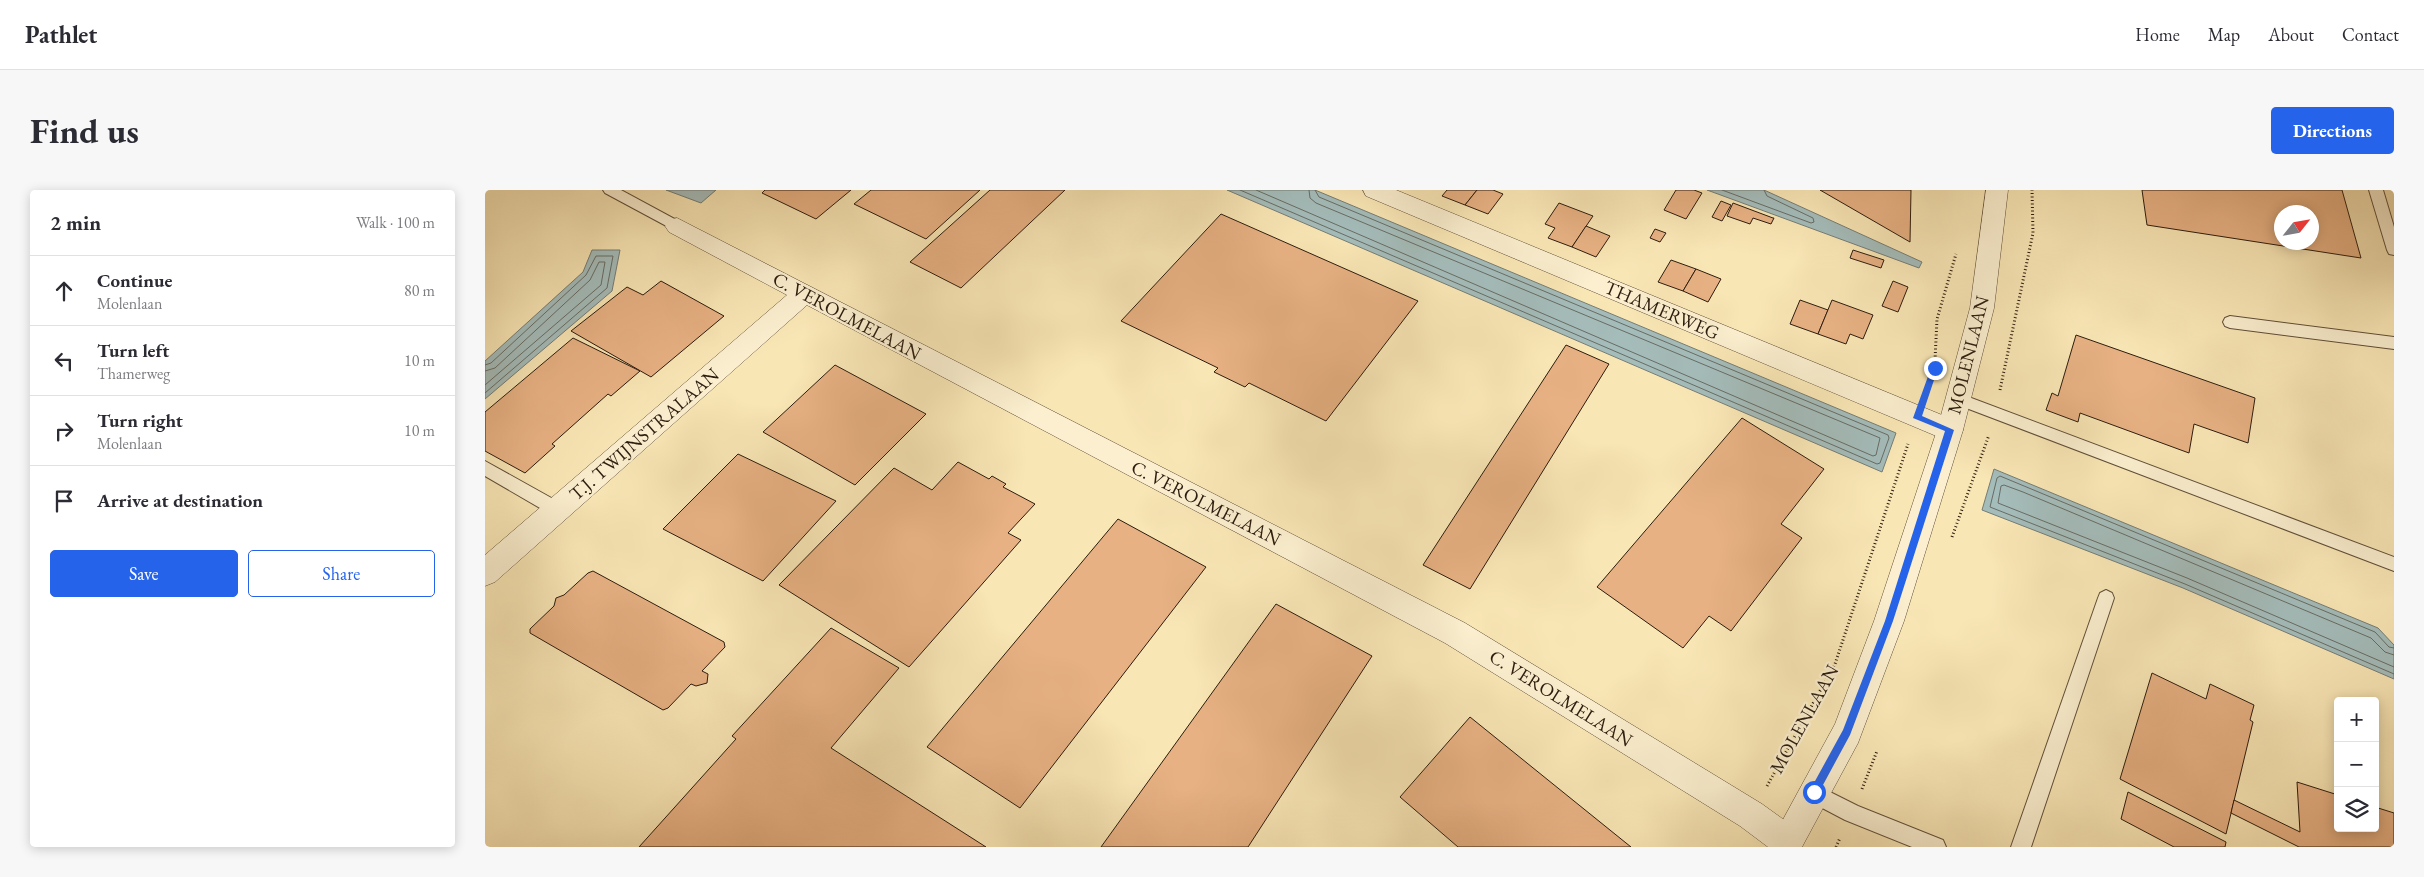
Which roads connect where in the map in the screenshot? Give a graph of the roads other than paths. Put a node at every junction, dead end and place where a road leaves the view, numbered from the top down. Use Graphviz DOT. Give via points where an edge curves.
graph roads {
  1 [pos="610,190"];
  2 [pos="1374,190"];
  3 [pos="1997,190"];
  4 [pos="2376,190"];
  5 [pos="677,226"];
  6 [pos="2394,250"];
  7 [pos="804,294"];
  8 [pos="2229,322"];
  9 [pos="2394,343"];
  10 [pos="1958,399"];
  11 [pos="1950,430"];
  12 [pos="485,468"];
  13 [pos="557,510"];
  14 [pos="2394,564"];
  15 [pos="485,573"];
  16 [pos="2106,598"];
  17 [pos="1814,792"];
  18 [pos="1786,844"];
  19 [pos="1936,847"];
  20 [pos="2021,847"];
  1 -- 5 [label="lane, C. VEROLMELAAN"];
  2 -- 11 [label="street, THAMERWEG"];
  3 -- 10 [label="street, MOLENLAAN" via="1982,308"];
  4 -- 6 [label="lane"];
  5 -- 7 [label="street, C. VEROLMELAAN"];
  7 -- 13 [label="street, T.J. TWIJNSTRALAAN"];
  7 -- 18 [label="street, C. VEROLMELAAN" via="1455,633 1751,815"];
  8 -- 9 [label="lane"];
  10 -- 11 [label="street, MOLENLAAN"];
  10 -- 14 [label="lane"];
  11 -- 17 [label="street, MOLENLAAN" via="1889,621 1847,732"];
  12 -- 13 [label="lane"];
  13 -- 15 [label="street, T.J. TWIJNSTRALAAN"];
  16 -- 20 [label="lane"];
  17 -- 18 [label="street, MOLENLAAN"];
  17 -- 19 [label="lane" via="1852,813"];
}
